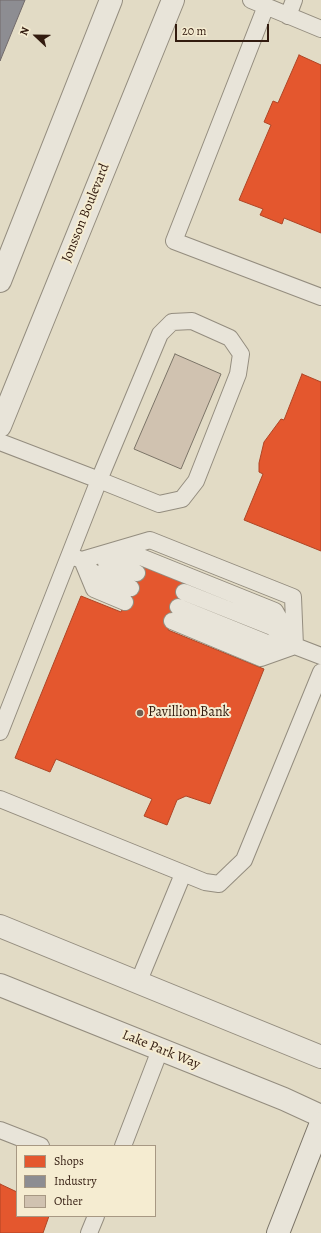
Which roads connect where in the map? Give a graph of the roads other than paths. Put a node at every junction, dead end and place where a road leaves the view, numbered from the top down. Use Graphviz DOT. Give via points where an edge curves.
graph roads {
  1 [pos="111,0"];
  2 [pos="172,0"];
  3 [pos="251,0"];
  4 [pos="294,0"];
  5 [pos="266,6"];
  6 [pos="288,16"];
  7 [pos="321,29"];
  8 [pos="0,281"];
  9 [pos="321,297"];
  10 [pos="0,426"];
  11 [pos="0,442"];
  12 [pos="99,480"];
  13 [pos="76,558"];
  14 [pos="184,592"];
  15 [pos="175,614"];
  16 [pos="295,646"];
  17 [pos="321,656"];
  18 [pos="321,672"];
  19 [pos="0,732"];
  20 [pos="0,799"];
  21 [pos="183,874"];
  22 [pos="0,926"];
  23 [pos="138,983"];
  24 [pos="0,985"];
  25 [pos="160,1050"];
  26 [pos="321,1057"];
  27 [pos="321,1116"];
  28 [pos="321,1123"];
  29 [pos="0,1130"];
  30 [pos="38,1145"];
  31 [pos="123,1145"];
  32 [pos="96,1217"];
  33 [pos="89,1233"];
  34 [pos="278,1233"];
  1 -- 8 [label="street"];
  2 -- 10 [label="street, Jonsson Boulevard"];
  3 -- 5 [label="lane"];
  4 -- 6 [label="lane"];
  5 -- 6 [label="lane"];
  5 -- 9 [label="lane" via="174,241"];
  6 -- 7 [label="lane"];
  11 -- 12 [label="lane"];
  12 -- 12 [label="lane" via="159,504 182,499 196,481 238,374 241,354 230,338 192,321 172,322 160,334"];
  12 -- 13 [label="lane"];
  13 -- 13 [label="lane" via="94,589 131,588 111,563"];
  13 -- 16 [label="lane" via="141,557 275,611"];
  13 -- 16 [label="lane" via="150,540 293,597"];
  13 -- 19 [label="lane"];
  14 -- 16 [label="lane" via="272,626"];
  15 -- 16 [label="lane" via="261,658"];
  16 -- 17 [label="lane"];
  18 -- 21 [label="lane" via="244,860 219,884 204,882"];
  20 -- 21 [label="lane"];
  21 -- 23 [label="lane"];
  22 -- 23 [label="street"];
  23 -- 26 [label="street"];
  24 -- 25 [label="street, Lake Park Way"];
  25 -- 27 [label="street, Lake Park Way"];
  25 -- 31 [label="lane"];
  28 -- 34 [label="street"];
  29 -- 30 [label="lane"];
  32 -- 33 [label="lane"];
}
